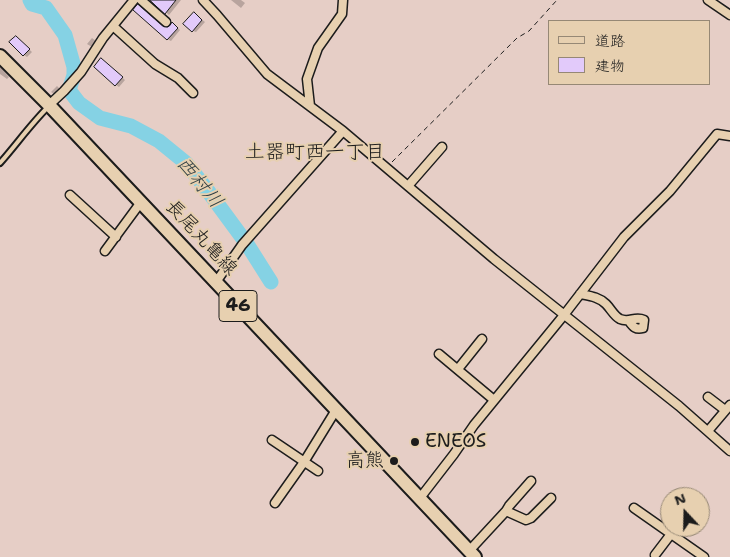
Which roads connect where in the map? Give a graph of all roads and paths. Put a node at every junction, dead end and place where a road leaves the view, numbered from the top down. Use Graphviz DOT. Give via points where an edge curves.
graph roads {
  1 [pos="134,0"];
  2 [pos="141,0"];
  3 [pos="203,0"];
  4 [pos="343,0"];
  5 [pos="557,0"];
  6 [pos="708,0"];
  7 [pos="730,15"];
  8 [pos="166,22"];
  9 [pos="113,26"];
  10 [pos="151,46"];
  11 [pos="144,54"];
  12 [pos="0,56"];
  13 [pos="193,93"];
  14 [pos="49,105"];
  15 [pos="310,106"];
  16 [pos="342,131"];
  17 [pos="730,136"];
  18 [pos="442,147"];
  19 [pos="0,164"];
  20 [pos="386,168"];
  21 [pos="408,186"];
  22 [pos="70,195"];
  23 [pos="141,202"];
  24 [pos="116,237"];
  25 [pos="105,251"];
  26 [pos="216,282"];
  27 [pos="580,294"];
  28 [pos="564,315"];
  29 [pos="629,321"];
  30 [pos="482,339"];
  31 [pos="440,354"];
  32 [pos="458,369"];
  33 [pos="708,397"];
  34 [pos="494,400"];
  35 [pos="728,408"];
  36 [pos="336,410"];
  37 [pos="708,431"];
  38 [pos="272,440"];
  39 [pos="730,450"];
  40 [pos="304,462"];
  41 [pos="318,471"];
  42 [pos="531,481"];
  43 [pos="420,498"];
  44 [pos="551,498"];
  45 [pos="275,503"];
  46 [pos="634,508"];
  47 [pos="506,511"];
  48 [pos="660,526"];
  49 [pos="669,537"];
  50 [pos="675,537"];
  51 [pos="472,554"];
  52 [pos="655,555"];
  53 [pos="704,557"];
  1 -- 9 [label="street"];
  2 -- 8 [label="street"];
  3 -- 15 [label="street" via="267,74"];
  4 -- 15 [label="street" via="342,14 318,48 307,79"];
  5 -- 20 [label="path" via="530,31 517,38"];
  6 -- 7 [label="street"];
  9 -- 11 [label="street"];
  9 -- 14 [label="street" via="81,72"];
  10 -- 11 [label="street"];
  11 -- 13 [label="street" via="155,64 180,75"];
  12 -- 14 [label="main road, 長尾丸亀線 / 46"];
  14 -- 19 [label="lane"];
  14 -- 23 [label="main road, 長尾丸亀線 / 46"];
  15 -- 16 [label="street"];
  16 -- 20 [label="street"];
  16 -- 26 [label="street" via="242,245"];
  17 -- 27 [label="street" via="717,134 670,191 624,237"];
  18 -- 21 [label="street"];
  20 -- 21 [label="street"];
  21 -- 28 [label="street"];
  22 -- 24 [label="street"];
  23 -- 24 [label="street"];
  23 -- 26 [label="main road, 長尾丸亀線 / 46"];
  24 -- 25 [label="street"];
  26 -- 36 [label="main road, 長尾丸亀線 / 46"];
  27 -- 28 [label="street"];
  27 -- 29 [label="street" via="598,298 613,313"];
  28 -- 34 [label="street"];
  28 -- 37 [label="street"];
  30 -- 32 [label="street"];
  31 -- 32 [label="street"];
  32 -- 34 [label="street"];
  33 -- 35 [label="street"];
  34 -- 43 [label="street"];
  35 -- 37 [label="street"];
  36 -- 40 [label="street"];
  36 -- 43 [label="main road, 長尾丸亀線 / 46"];
  37 -- 39 [label="street"];
  38 -- 40 [label="street"];
  40 -- 41 [label="street"];
  40 -- 45 [label="street"];
  42 -- 47 [label="street"];
  43 -- 51 [label="main road, 長尾丸亀線 / 46"];
  44 -- 47 [label="street" via="526,520"];
  46 -- 48 [label="street"];
  47 -- 51 [label="street"];
  49 -- 52 [label="street"];
  50 -- 53 [label="street"];
}
